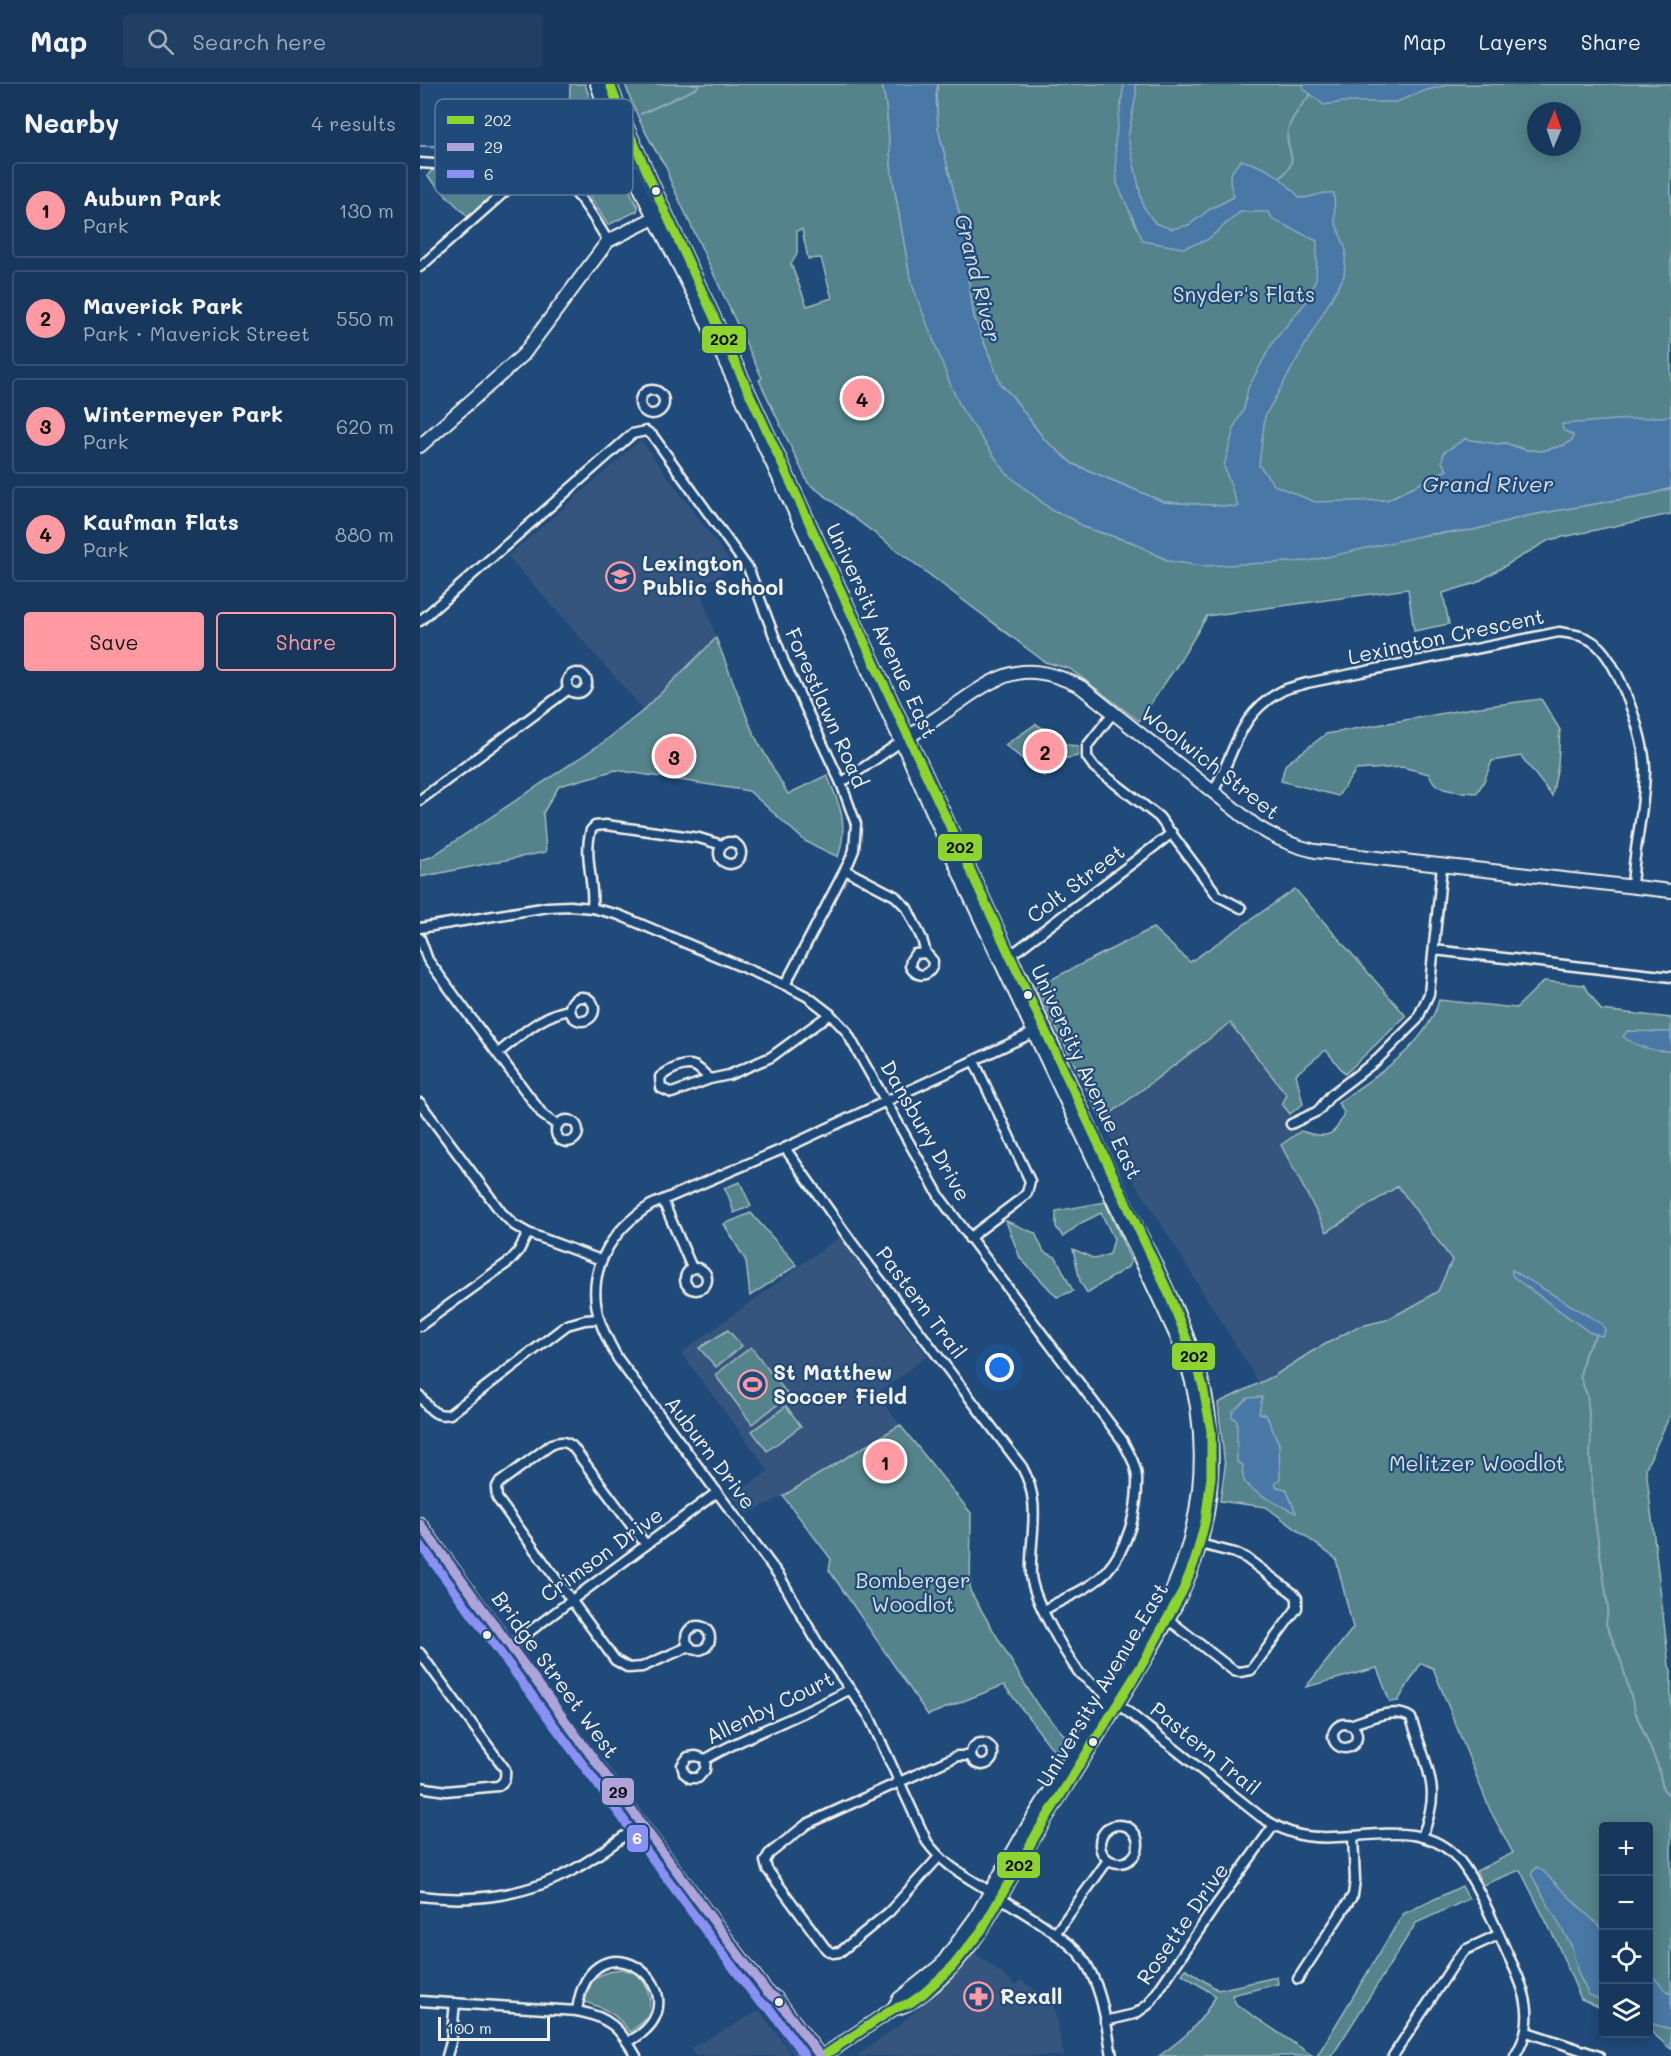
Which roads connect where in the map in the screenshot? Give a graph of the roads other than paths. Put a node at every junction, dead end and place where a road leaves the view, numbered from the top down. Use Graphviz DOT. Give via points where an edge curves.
graph roads {
  1 [pos="597,84"];
  2 [pos="610,84"];
  3 [pos="602,99"];
  4 [pos="616,99"];
  5 [pos="633,145"];
  6 [pos="420,163"];
  7 [pos="435,164"];
  8 [pos="633,164"];
  9 [pos="501,195"];
  10 [pos="577,195"];
  11 [pos="660,215"];
  12 [pos="608,241"];
  13 [pos="420,267"];
  14 [pos="649,413"];
  15 [pos="646,431"];
  16 [pos="420,446"];
  17 [pos="420,621"];
  18 [pos="569,689"];
  19 [pos="1113,713"];
  20 [pos="905,739"];
  21 [pos="841,783"];
  22 [pos="1213,792"];
  23 [pos="420,800"];
  24 [pos="1172,833"];
  25 [pos="722,845"];
  26 [pos="1442,866"];
  27 [pos="845,870"];
  28 [pos="1632,887"];
  29 [pos="1671,891"];
  30 [pos="592,908"];
  31 [pos="1240,908"];
  32 [pos="420,928"];
  33 [pos="420,938"];
  34 [pos="1434,950"];
  35 [pos="926,953"];
  36 [pos="1005,957"];
  37 [pos="1671,977"];
  38 [pos="785,985"];
  39 [pos="570,1011"];
  40 [pos="830,1014"];
  41 [pos="1040,1029"];
  42 [pos="498,1053"];
  43 [pos="974,1060"];
  44 [pos="710,1079"];
  45 [pos="420,1102"];
  46 [pos="885,1102"];
  47 [pos="1291,1124"];
  48 [pos="557,1125"];
  49 [pos="785,1148"];
  50 [pos="663,1201"];
  51 [pos="528,1233"];
  52 [pos="969,1238"];
  53 [pos="601,1260"];
  54 [pos="692,1268"];
  55 [pos="599,1319"];
  56 [pos="420,1326"];
  57 [pos="420,1396"];
  58 [pos="716,1494"];
  59 [pos="420,1524"];
  60 [pos="1196,1542"];
  61 [pos="646,1545"];
  62 [pos="571,1601"];
  63 [pos="1044,1610"];
  64 [pos="1166,1617"];
  65 [pos="510,1646"];
  66 [pos="690,1646"];
  67 [pos="420,1653"];
  68 [pos="850,1689"];
  69 [pos="1114,1701"];
  70 [pos="1349,1725"];
  71 [pos="971,1756"];
  72 [pos="706,1759"];
  73 [pos="900,1782"];
  74 [pos="420,1787"];
  75 [pos="641,1824"];
  76 [pos="1274,1825"];
  77 [pos="1353,1836"];
  78 [pos="1422,1837"];
  79 [pos="938,1858"];
  80 [pos="1108,1860"];
  81 [pos="420,1896"];
  82 [pos="996,1896"];
  83 [pos="1055,1934"];
  84 [pos="1498,1935"];
  85 [pos="1298,1979"];
  86 [pos="767,1992"];
  87 [pos="420,2001"];
  88 [pos="455,2002"];
  89 [pos="577,2011"];
  90 [pos="1105,2020"];
  91 [pos="1527,2032"];
  92 [pos="628,2042"];
  93 [pos="447,2056"];
  94 [pos="636,2056"];
  95 [pos="806,2056"];
  96 [pos="821,2056"];
  97 [pos="1112,2056"];
  98 [pos="1393,2056"];
  99 [pos="1515,2056"];
  100 [pos="1599,2056"];
  1 -- 3 [label="main road, University Avenue East"];
  2 -- 4 [label="main road, University Avenue East"];
  5 -- 11 [label="main road, University Avenue East"];
  6 -- 7 [label="street"];
  8 -- 11 [label="main road, University Avenue East"];
  9 -- 13 [label="street"];
  10 -- 12 [label="street"];
  11 -- 12 [label="main road"];
  11 -- 20 [label="main road, University Avenue East"];
  12 -- 16 [label="main road" via="523,355"];
  14 -- 15 [label="street"];
  15 -- 17 [label="street" via="632,434"];
  15 -- 21 [label="street, Forestlawn Road" via="654,436 748,570 784,662"];
  18 -- 23 [label="street"];
  19 -- 20 [label="main road, Woolwich Street" via="1063,678 1022,672 988,682"];
  19 -- 22 [label="main road, Woolwich Street"];
  19 -- 24 [label="street" via="1087,746 1087,757 1094,767 1148,807"];
  20 -- 21 [label="street, Woolwich Street"];
  20 -- 36 [label="main road, University Avenue East"];
  21 -- 27 [label="street, Forestlawn Road" via="856,824 854,850"];
  22 -- 26 [label="main road, Woolwich Street" via="1270,835 1300,847"];
  22 -- 28 [label="street, Lexington Crescent" via="1243,727 1256,708 1281,691 1559,632 1580,635 1596,644 1616,670 1642,746 1644,782"];
  24 -- 31 [label="street" via="1218,896"];
  24 -- 36 [label="street, Colt Street"];
  25 -- 30 [label="street" via="699,838 595,826 588,846"];
  26 -- 28 [label="main road, Woolwich Street"];
  26 -- 34 [label="street"];
  27 -- 35 [label="street" via="895,896 907,908"];
  27 -- 38 [label="street, Forestlawn Road"];
  28 -- 29 [label="main road, Woolwich Street"];
  30 -- 32 [label="street, Dansbury Drive" via="548,908"];
  30 -- 38 [label="street, Dansbury Drive" via="619,915"];
  33 -- 42 [label="street" via="428,960"];
  34 -- 37 [label="street"];
  34 -- 47 [label="street" via="1428,994 1417,1020 1318,1111"];
  36 -- 41 [label="main road, University Avenue East"];
  38 -- 40 [label="street, Dansbury Drive"];
  39 -- 42 [label="street" via="543,1019"];
  40 -- 44 [label="street" via="771,1057"];
  40 -- 46 [label="street, Dansbury Drive" via="846,1030"];
  41 -- 43 [label="street, Auburn Drive"];
  41 -- 60 [label="main road, University Avenue East" via="1115,1193 1174,1308 1198,1368 1210,1425 1211,1456 1208,1512"];
  42 -- 48 [label="street" via="543,1115"];
  43 -- 46 [label="street, Auburn Drive"];
  43 -- 52 [label="street" via="1030,1181 1022,1198"];
  44 -- 44 [label="street" via="693,1065 660,1077 661,1088 672,1093"];
  45 -- 51 [label="street" via="501,1212"];
  46 -- 49 [label="street, Auburn Drive"];
  46 -- 52 [label="street, Dansbury Drive" via="935,1191"];
  49 -- 50 [label="street, Auburn Drive"];
  49 -- 63 [label="street, Pastern Trail" via="1022,1467 1033,1491 1031,1577"];
  50 -- 53 [label="street, Auburn Drive" via="639,1213 619,1230"];
  50 -- 54 [label="street"];
  51 -- 53 [label="street"];
  51 -- 56 [label="street" via="510,1261"];
  52 -- 63 [label="street, Dansbury Drive" via="1122,1440 1137,1476 1128,1538 1107,1571"];
  53 -- 55 [label="street, Auburn Drive" via="596,1287"];
  55 -- 57 [label="street" via="567,1325 450,1414 431,1411"];
  55 -- 58 [label="street, Auburn Drive" via="618,1359"];
  58 -- 61 [label="street, Crimson Drive"];
  58 -- 68 [label="street, Auburn Drive" via="780,1577 820,1647"];
  59 -- 65 [label="main road, Bridge Street West"];
  60 -- 64 [label="main road, University Avenue East" via="1183,1592"];
  60 -- 64 [label="street" via="1246,1558 1294,1594 1298,1608 1246,1672 1234,1671"];
  61 -- 62 [label="street, Crimson Drive"];
  61 -- 62 [label="street" via="572,1446 560,1441 543,1450 499,1483 496,1493"];
  62 -- 65 [label="street, Crimson Drive"];
  62 -- 66 [label="street" via="615,1660 629,1668 642,1667"];
  63 -- 69 [label="street, Pastern Trail" via="1080,1674"];
  64 -- 69 [label="main road, University Avenue East"];
  65 -- 75 [label="main road, Bridge Street West"];
  67 -- 74 [label="street" via="505,1769 506,1777 498,1786 446,1791"];
  68 -- 72 [label="street, Allenby Court"];
  68 -- 73 [label="street, Auburn Drive" via="869,1716"];
  69 -- 76 [label="street, Pastern Trail"];
  69 -- 82 [label="main road, University Avenue East"];
  70 -- 78 [label="street" via="1394,1712 1411,1718 1431,1784 1431,1809"];
  71 -- 73 [label="street" via="957,1756"];
  73 -- 79 [label="street, Auburn Drive" via="923,1835"];
  73 -- 79 [label="street" via="807,1824 769,1854 765,1861 767,1869 826,1949 833,1953 840,1952 889,1912"];
  75 -- 81 [label="street" via="581,1866 511,1894 477,1898"];
  75 -- 86 [label="main road, Bridge Street West"];
  76 -- 77 [label="street, Pastern Trail" via="1308,1837"];
  76 -- 90 [label="street, Rosette Drive" via="1149,2004 1127,2017"];
  77 -- 78 [label="street, Pastern Trail" via="1402,1833"];
  77 -- 85 [label="street" via="1353,1895"];
  78 -- 84 [label="street, Pastern Trail" via="1440,1843 1460,1861"];
  79 -- 82 [label="street, Auburn Drive"];
  80 -- 80 [label="street" via="1120,1863 1131,1859 1138,1842 1133,1831 1115,1826 1105,1832 1100,1843"];
  80 -- 83 [label="street"];
  82 -- 83 [label="street, Auburn Drive"];
  82 -- 96 [label="main road, University Avenue East" via="982,1930 958,1962 906,2006 893,2009"];
  83 -- 90 [label="street, Auburn Drive" via="1080,1956 1091,1974"];
  84 -- 91 [label="street, Pastern Trail" via="1522,1984"];
  84 -- 98 [label="street" via="1465,1950 1458,1958"];
  86 -- 95 [label="main road, Bridge Street West" via="768,2004"];
  86 -- 96 [label="main road, Bridge Street West" via="777,1998"];
  87 -- 88 [label="street"];
  88 -- 89 [label="street"];
  88 -- 93 [label="street"];
  89 -- 92 [label="street" via="608,2021"];
  89 -- 92 [label="street" via="584,1981 596,1968 611,1962 640,1968 657,1990 657,2011 652,2024"];
  90 -- 97 [label="street, Auburn Drive"];
  91 -- 99 [label="street, Pastern Trail"];
  91 -- 100 [label="street"];
  92 -- 94 [label="street"];
}
